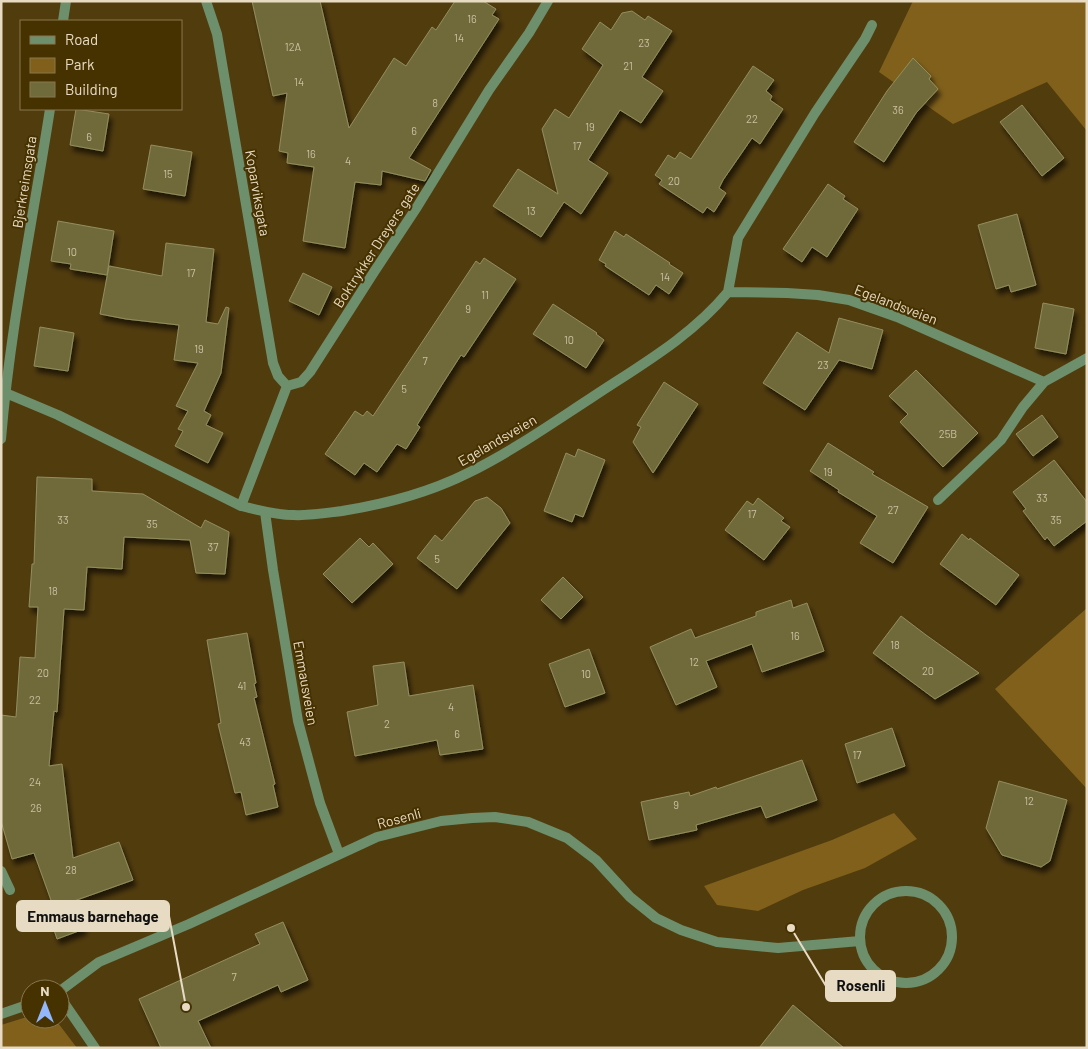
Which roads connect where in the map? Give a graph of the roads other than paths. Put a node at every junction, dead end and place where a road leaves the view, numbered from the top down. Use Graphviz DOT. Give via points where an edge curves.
graph roads {
  1 [pos="66,1"];
  2 [pos="206,1"];
  3 [pos="548,1"];
  4 [pos="63,20"];
  5 [pos="872,25"];
  6 [pos="50,110"];
  7 [pos="728,292"];
  8 [pos="1087,358"];
  9 [pos="1044,382"];
  10 [pos="287,386"];
  11 [pos="3,392"];
  12 [pos="1,439"];
  13 [pos="938,500"];
  14 [pos="241,506"];
  15 [pos="265,512"];
  16 [pos="339,854"];
  17 [pos="1,871"];
  18 [pos="10,890"];
  19 [pos="860,941"];
  20 [pos="70,984"];
  21 [pos="20,1007"];
  22 [pos="70,1012"];
  23 [pos="1,1014"];
  24 [pos="95,1048"];
  1 -- 4 [label="street"];
  2 -- 10 [label="street, Koparviksgata" via="217,34 271,354 278,376"];
  3 -- 10 [label="street, Boktrykker Dreyers gate" via="310,372 301,382"];
  5 -- 7 [label="street, Egelandsveien" via="738,238"];
  6 -- 11 [label="street, Bjerkreimsgata"];
  7 -- 9 [label="street, Egelandsveien" via="788,293 850,300 904,320"];
  7 -- 15 [label="street, Egelandsveien" via="696,326 634,370 468,474 424,492 358,508 320,514"];
  8 -- 9 [label="street"];
  9 -- 13 [label="street" via="1000,440"];
  10 -- 14 [label="street"];
  11 -- 12 [label="street, Bjerkreimsgata"];
  11 -- 14 [label="street" via="58,415"];
  14 -- 15 [label="street, Egelandsveien"];
  15 -- 16 [label="street, Emmausveien" via="298,721 320,803"];
  16 -- 19 [label="street, Rosenli" via="377,837 441,821 496,817 528,822 567,838 596,860 630,897 656,918 681,930 717,942 756,947"];
  16 -- 20 [label="street, Rosenli" via="100,962"];
  17 -- 18 [label="street"];
  19 -- 19 [label="street" via="866,960 879,974 897,982 916,982 934,974 944,964 950,951 952,930 946,912 932,898 914,891 895,892 878,900 867,911"];
  21 -- 23 [label="street"];
  22 -- 24 [label="street"];
}
